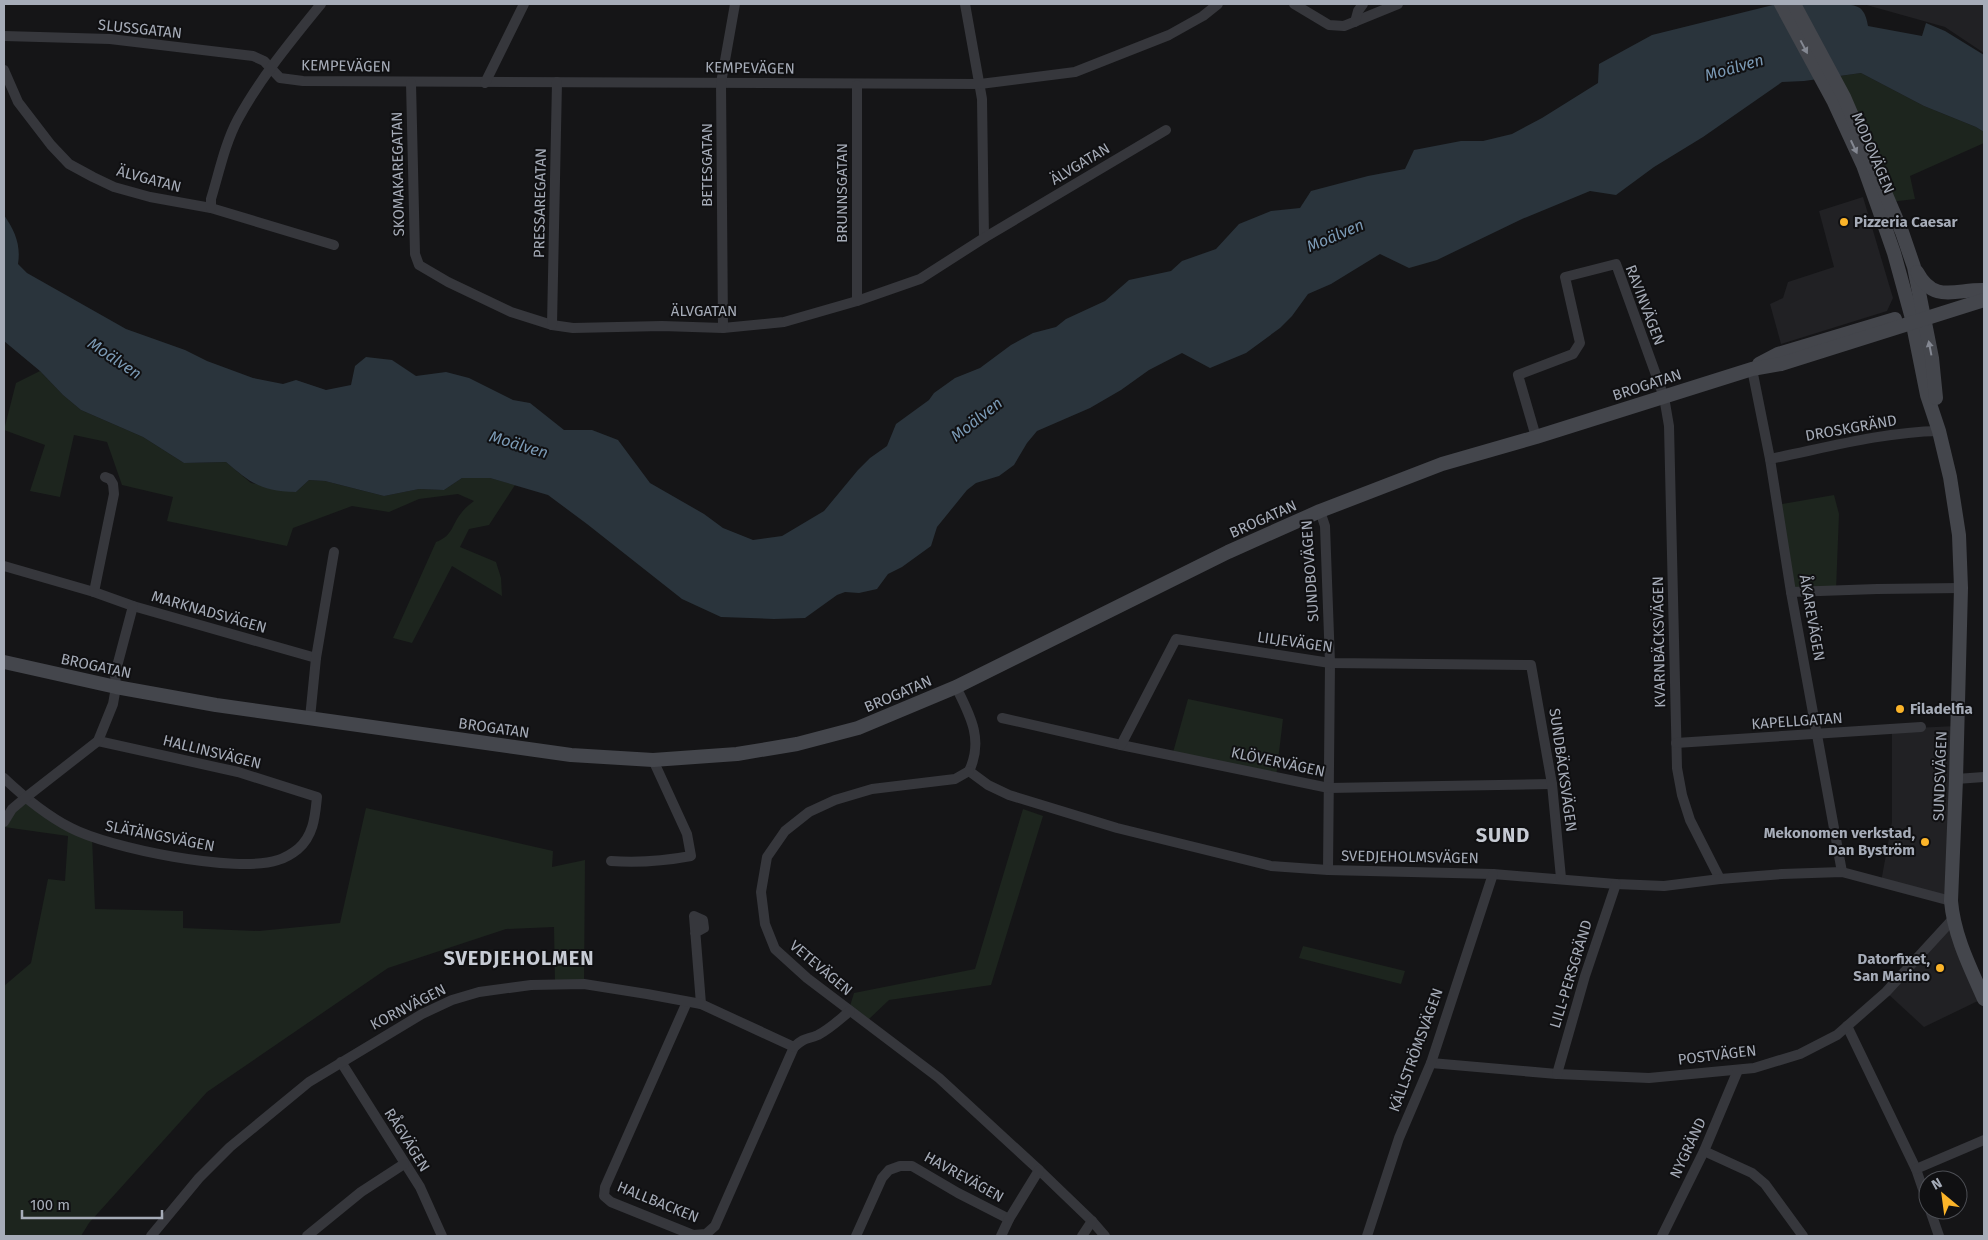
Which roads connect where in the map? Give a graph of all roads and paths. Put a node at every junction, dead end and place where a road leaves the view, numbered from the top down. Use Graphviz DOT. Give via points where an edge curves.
graph roads {
  1 [pos="321,4"];
  2 [pos="524,4"];
  3 [pos="735,4"];
  4 [pos="965,4"];
  5 [pos="1218,4"];
  6 [pos="1294,4"];
  7 [pos="1363,4"];
  8 [pos="1398,4"];
  9 [pos="1781,4"];
  10 [pos="1794,4"];
  11 [pos="1356,22"];
  12 [pos="4,36"];
  13 [pos="270,67"];
  14 [pos="4,70"];
  15 [pos="557,82"];
  16 [pos="412,83"];
  17 [pos="485,83"];
  18 [pos="722,83"];
  19 [pos="980,84"];
  20 [pos="857,85"];
  21 [pos="1839,100"];
  22 [pos="1166,130"];
  23 [pos="211,208"];
  24 [pos="984,238"];
  25 [pos="334,246"];
  26 [pos="419,265"];
  27 [pos="1914,266"];
  28 [pos="1984,290"];
  29 [pos="1984,294"];
  30 [pos="1984,300"];
  31 [pos="857,301"];
  32 [pos="1917,317"];
  33 [pos="552,325"];
  34 [pos="723,328"];
  35 [pos="1752,368"];
  36 [pos="1664,397"];
  37 [pos="1939,431"];
  38 [pos="1536,437"];
  39 [pos="1770,459"];
  40 [pos="104,477"];
  41 [pos="1320,511"];
  42 [pos="334,552"];
  43 [pos="4,566"];
  44 [pos="1960,588"];
  45 [pos="94,592"];
  46 [pos="1792,592"];
  47 [pos="134,606"];
  48 [pos="316,658"];
  49 [pos="4,662"];
  50 [pos="1330,663"];
  51 [pos="1531,665"];
  52 [pos="956,686"];
  53 [pos="116,687"];
  54 [pos="310,718"];
  55 [pos="1002,718"];
  56 [pos="1921,727"];
  57 [pos="1818,735"];
  58 [pos="98,740"];
  59 [pos="1676,743"];
  60 [pos="1121,745"];
  61 [pos="653,760"];
  62 [pos="969,771"];
  63 [pos="1984,777"];
  64 [pos="4,778"];
  65 [pos="1956,779"];
  66 [pos="1552,784"];
  67 [pos="1329,788"];
  68 [pos="317,797"];
  69 [pos="25,798"];
  70 [pos="4,822"];
  71 [pos="611,861"];
  72 [pos="1328,870"];
  73 [pos="1842,872"];
  74 [pos="1493,874"];
  75 [pos="1561,878"];
  76 [pos="1720,879"];
  77 [pos="1616,884"];
  78 [pos="1951,901"];
  79 [pos="1953,919"];
  80 [pos="695,933"];
  81 [pos="1984,999"];
  82 [pos="687,1002"];
  83 [pos="701,1004"];
  84 [pos="850,1011"];
  85 [pos="1847,1026"];
  86 [pos="794,1047"];
  87 [pos="341,1062"];
  88 [pos="1431,1063"];
  89 [pos="1738,1070"];
  90 [pos="1557,1074"];
  91 [pos="1984,1140"];
  92 [pos="1704,1151"];
  93 [pos="404,1164"];
  94 [pos="1039,1170"];
  95 [pos="1916,1170"];
  96 [pos="1918,1176"];
  97 [pos="1009,1219"];
  98 [pos="1933,1220"];
  99 [pos="1092,1221"];
  100 [pos="151,1236"];
  101 [pos="307,1236"];
  102 [pos="442,1236"];
  103 [pos="856,1236"];
  104 [pos="1001,1236"];
  105 [pos="1082,1236"];
  106 [pos="1105,1236"];
  107 [pos="1367,1236"];
  108 [pos="1662,1236"];
  109 [pos="1803,1236"];
  110 [pos="1939,1236"];
  1 -- 13 [label="street"];
  2 -- 17 [label="street"];
  3 -- 18 [label="street, BETESGATAN"];
  4 -- 19 [label="street"];
  5 -- 19 [label="street, KEMPEVÄGEN" via="1169,35 1075,72"];
  6 -- 11 [label="street" via="1329,25 1344,26"];
  7 -- 11 [label="street"];
  8 -- 11 [label="street"];
  9 -- 21 [label="main road, MODOVÄGEN, one-way"];
  10 -- 21 [label="main road, MODOVÄGEN"];
  12 -- 13 [label="street, SLUSSGATAN" via="110,39 253,56"];
  13 -- 16 [label="street, KEMPEVÄGEN" via="284,79"];
  13 -- 23 [label="street" via="238,120 225,152"];
  14 -- 23 [label="street, ÄLVGATAN" via="18,102 69,164 114,187"];
  15 -- 17 [label="street, KEMPEVÄGEN"];
  15 -- 18 [label="street, KEMPEVÄGEN"];
  15 -- 33 [label="street, PRESSAREGATAN"];
  16 -- 17 [label="street, KEMPEVÄGEN"];
  16 -- 26 [label="street, SKOMAKAREGATAN" via="414,254"];
  18 -- 20 [label="street, KEMPEVÄGEN"];
  18 -- 34 [label="street, BETESGATAN"];
  19 -- 20 [label="street, KEMPEVÄGEN"];
  19 -- 24 [label="street"];
  20 -- 31 [label="street, BRUNNSGATAN"];
  21 -- 27 [label="main road, MODOVÄGEN" via="1890,202"];
  21 -- 32 [label="main road, MODOVÄGEN, one-way"];
  22 -- 24 [label="street, ÄLVGATAN"];
  23 -- 25 [label="street, ÄLVGATAN"];
  24 -- 31 [label="street, ÄLVGATAN" via="920,280"];
  26 -- 33 [label="street, ÄLVGATAN" via="511,312"];
  27 -- 28 [label="main road" via="1923,284 1934,291"];
  27 -- 32 [label="main road, MODOVÄGEN"];
  29 -- 32 [label="main road"];
  30 -- 32 [label="main road"];
  31 -- 34 [label="street, ÄLVGATAN" via="784,322"];
  32 -- 35 [label="main road, BROGATAN" via="1781,364"];
  32 -- 37 [label="main road, SUNDSVÄGEN" via="1932,358"];
  33 -- 34 [label="street, ÄLVGATAN" via="573,328"];
  35 -- 36 [label="main road, BROGATAN"];
  35 -- 39 [label="street, ÅKAREVÄGEN"];
  36 -- 38 [label="main road, BROGATAN"];
  36 -- 38 [label="street, RAVINVÄGEN" via="1616,264 1565,277 1580,343 1573,354 1518,375"];
  36 -- 59 [label="street, KVARNBÄCKSVÄGEN" via="1669,426"];
  37 -- 39 [label="street, DROSKGRÄND" via="1919,431"];
  37 -- 44 [label="main road, SUNDSVÄGEN" via="1956,512"];
  38 -- 41 [label="main road, BROGATAN" via="1442,464"];
  39 -- 46 [label="street, ÅKAREVÄGEN"];
  40 -- 45 [label="street" via="113,484 114,494"];
  41 -- 50 [label="street, SUNDBOVÄGEN" via="1325,526"];
  41 -- 52 [label="main road, BROGATAN" via="1228,552"];
  42 -- 48 [label="street"];
  43 -- 45 [label="street, MARKNADSVÄGEN"];
  44 -- 46 [label="street"];
  44 -- 65 [label="main road, SUNDSVÄGEN"];
  45 -- 47 [label="street, MARKNADSVÄGEN"];
  46 -- 57 [label="street, ÅKAREVÄGEN"];
  47 -- 48 [label="street, MARKNADSVÄGEN"];
  47 -- 53 [label="street" via="116,674"];
  48 -- 54 [label="street"];
  49 -- 53 [label="main road, BROGATAN"];
  50 -- 51 [label="street, LILJEVÄGEN"];
  50 -- 60 [label="street, LILJEVÄGEN" via="1176,639"];
  50 -- 67 [label="street, SUNDBOVÄGEN"];
  51 -- 66 [label="street, SUNDBÄCKSVÄGEN"];
  52 -- 61 [label="main road, BROGATAN" via="858,728 797,744 738,754"];
  52 -- 62 [label="street" via="976,740 975,759"];
  53 -- 54 [label="main road, BROGATAN"];
  53 -- 58 [label="street" via="113,704"];
  54 -- 61 [label="main road, BROGATAN" via="571,755"];
  55 -- 60 [label="street, KLÖVERVÄGEN"];
  56 -- 57 [label="street, KAPELLGATAN"];
  57 -- 59 [label="street, KAPELLGATAN"];
  57 -- 73 [label="street, ÅKAREVÄGEN"];
  58 -- 68 [label="street, HALLINSVÄGEN" via="238,772"];
  58 -- 69 [label="street"];
  59 -- 76 [label="street, KVARNBÄCKSVÄGEN" via="1677,768 1690,820"];
  60 -- 67 [label="street, KLÖVERVÄGEN"];
  61 -- 71 [label="street" via="686,834 691,856 669,860"];
  62 -- 72 [label="street, SVEDJEHOLMSVÄGEN" via="1009,795 1117,828 1271,866"];
  62 -- 84 [label="street, VETEVÄGEN" via="956,779 872,789 835,800 809,812 785,830 767,857 761,892 765,924 775,949"];
  63 -- 65 [label="street"];
  64 -- 69 [label="street, SLÄTÄNGSVÄGEN"];
  65 -- 78 [label="main road, SUNDSVÄGEN"];
  66 -- 67 [label="street, KLÖVERVÄGEN"];
  66 -- 75 [label="street, SUNDBÄCKSVÄGEN"];
  67 -- 72 [label="street, SUNDBOVÄGEN"];
  68 -- 69 [label="street, SLÄTÄNGSVÄGEN" via="309,837 298,849 278,860 228,864 188,859 92,837 71,828"];
  69 -- 70 [label="street" via="12,809"];
  72 -- 74 [label="street, SVEDJEHOLMSVÄGEN"];
  73 -- 76 [label="street, SVEDJEHOLMSVÄGEN"];
  73 -- 78 [label="street, SVEDJEHOLMSVÄGEN"];
  74 -- 75 [label="street, SVEDJEHOLMSVÄGEN"];
  74 -- 88 [label="street, KÄLLSTRÖMSVÄGEN"];
  75 -- 77 [label="street, SVEDJEHOLMSVÄGEN"];
  76 -- 77 [label="street, SVEDJEHOLMSVÄGEN" via="1664,886"];
  77 -- 90 [label="street, LILL-PERSGRÄND"];
  78 -- 79 [label="main road, SUNDSVÄGEN"];
  79 -- 81 [label="main road, SUNDSVÄGEN"];
  79 -- 85 [label="street, POSTVÄGEN" via="1886,992"];
  80 -- 83 [label="street"];
  82 -- 83 [label="street, KORNVÄGEN"];
  82 -- 86 [label="street, HALLBACKEN" via="605,1187 604,1196 611,1202 693,1235 706,1234 715,1226"];
  82 -- 87 [label="street, KORNVÄGEN" via="584,984 531,985 479,992 422,1014"];
  83 -- 86 [label="street, KORNVÄGEN"];
  84 -- 86 [label="street" via="832,1026 803,1039"];
  84 -- 94 [label="street, VETEVÄGEN" via="939,1078"];
  85 -- 89 [label="street, POSTVÄGEN" via="1800,1054"];
  85 -- 95 [label="street"];
  87 -- 93 [label="street, RÅGVÄGEN"];
  87 -- 100 [label="street, KORNVÄGEN" via="309,1082 230,1147 192,1185"];
  88 -- 90 [label="street, POSTVÄGEN"];
  88 -- 107 [label="street, KÄLLSTRÖMSVÄGEN" via="1399,1138"];
  89 -- 90 [label="street, POSTVÄGEN" via="1649,1078"];
  89 -- 92 [label="street, NYGRÄND"];
  91 -- 95 [label="street"];
  92 -- 108 [label="street, NYGRÄND"];
  92 -- 109 [label="street" via="1752,1173 1765,1184"];
  93 -- 101 [label="street" via="362,1192"];
  93 -- 102 [label="street, RÅGVÄGEN" via="420,1188"];
  94 -- 97 [label="street, HAVREVÄGEN"];
  94 -- 99 [label="street, VETEVÄGEN"];
  95 -- 96 [label="street"];
  97 -- 103 [label="street, HAVREVÄGEN" via="912,1166 900,1166 889,1170 882,1178"];
  97 -- 104 [label="street, HAVREVÄGEN"];
  98 -- 110 [label="street"];
  99 -- 105 [label="street"];
  99 -- 106 [label="street, VETEVÄGEN"];
}
